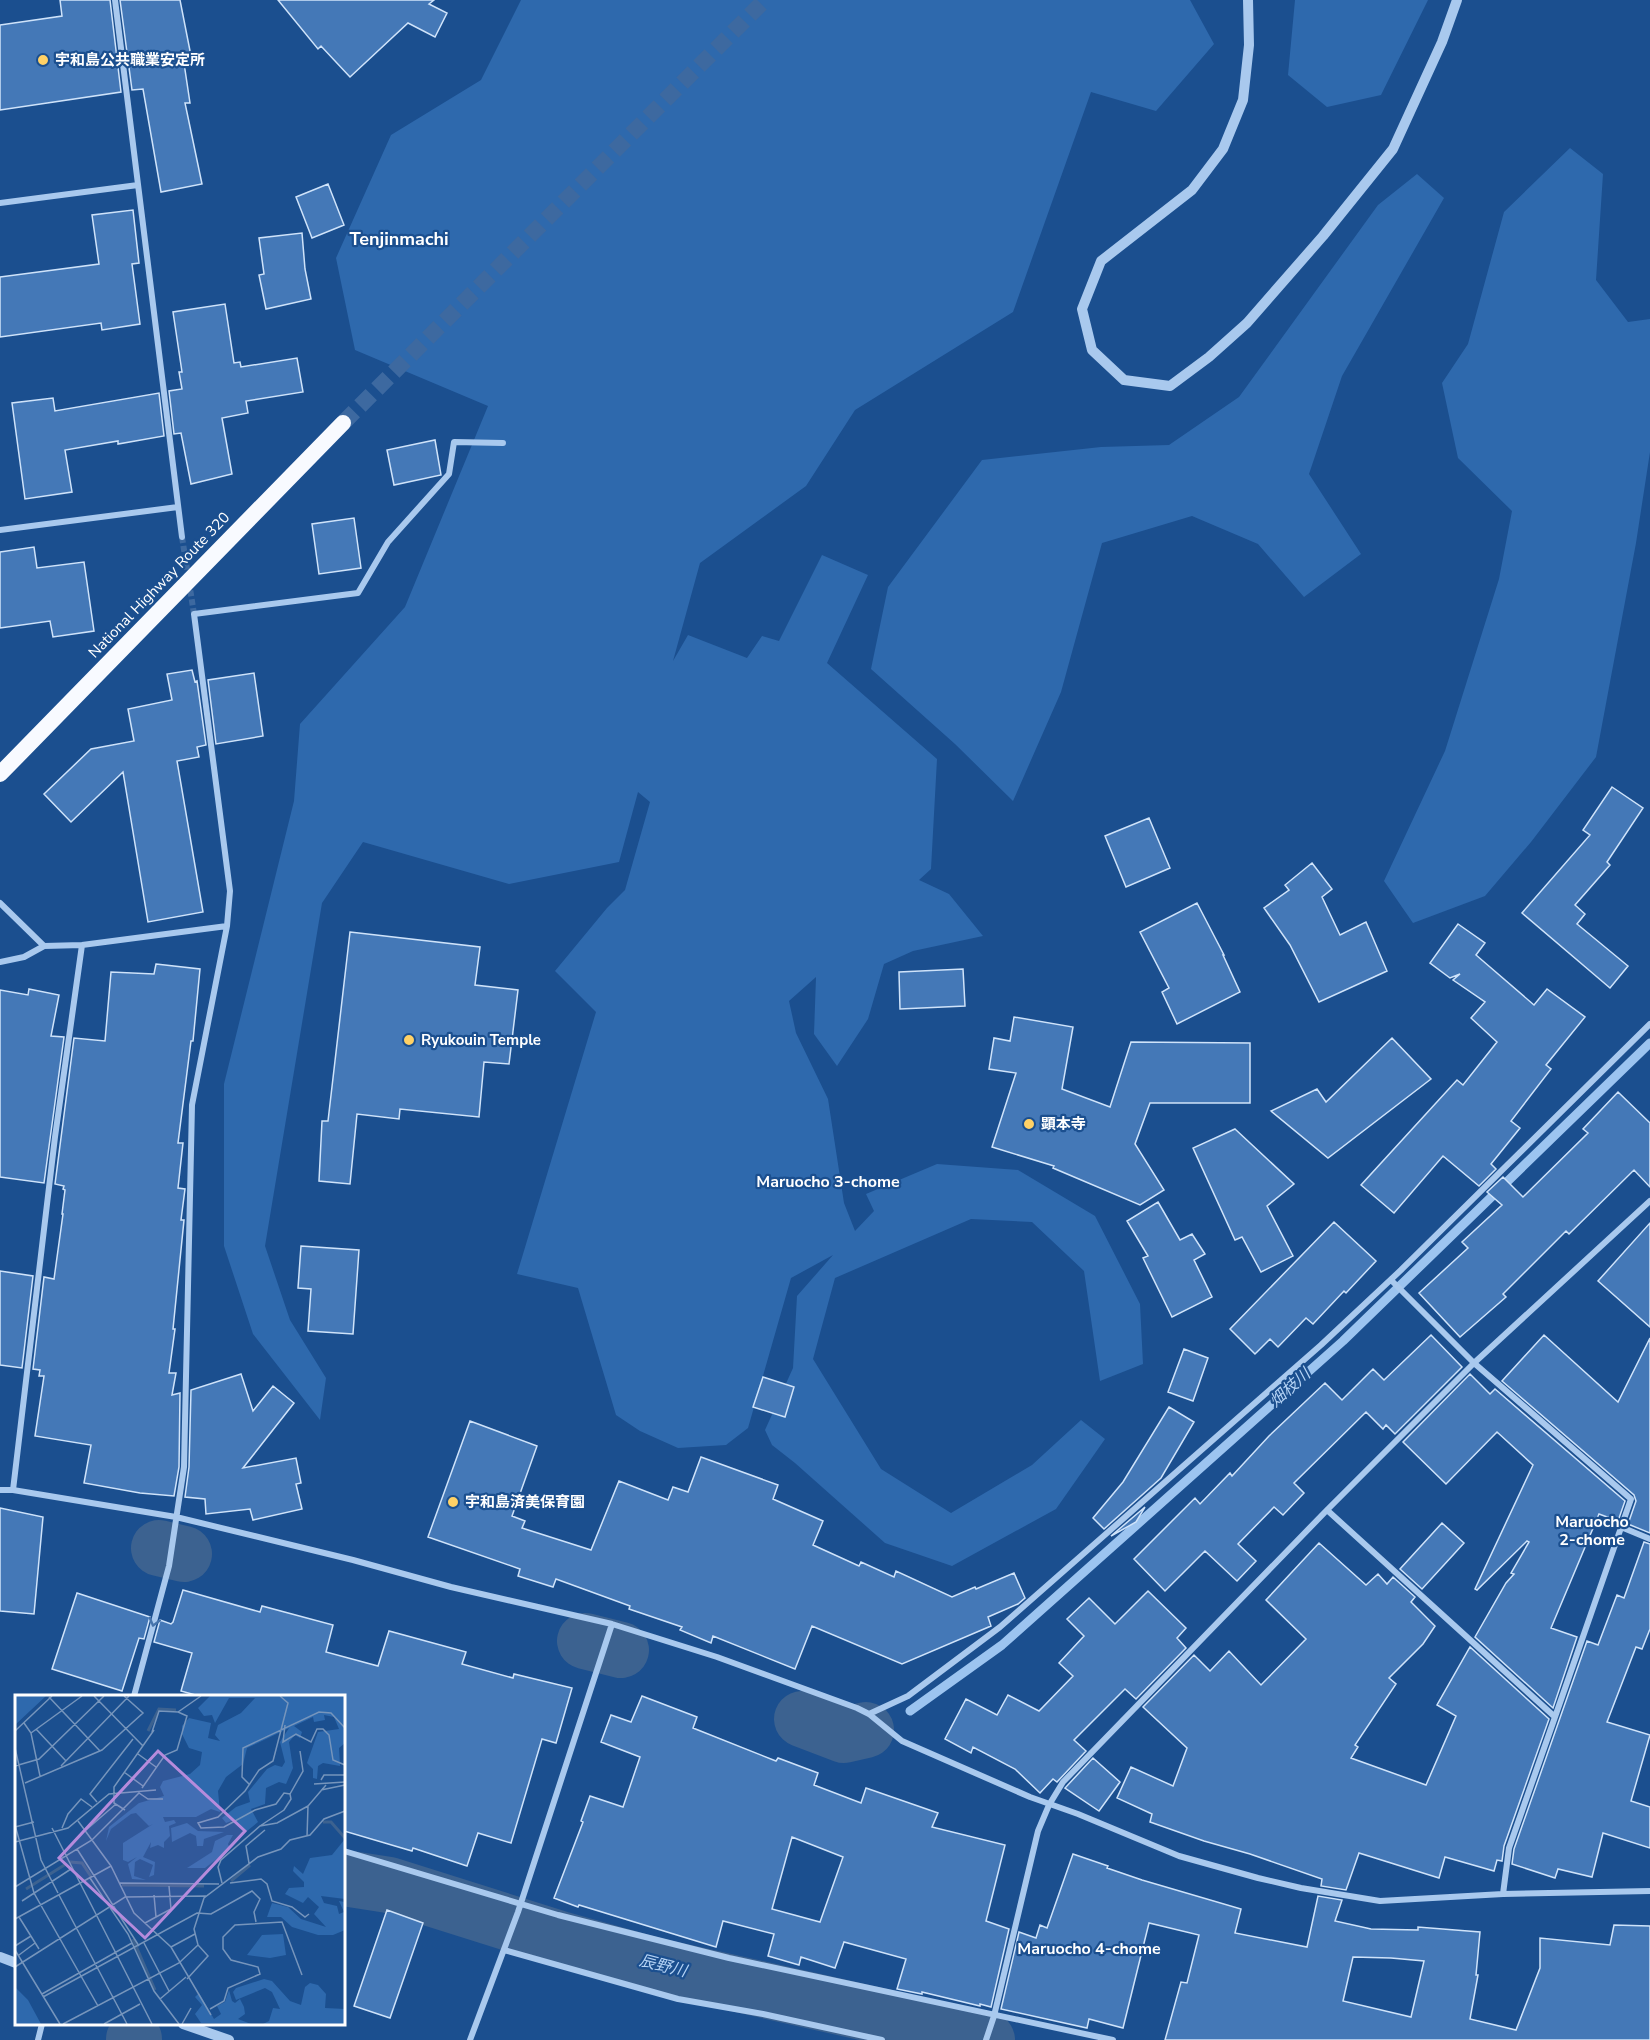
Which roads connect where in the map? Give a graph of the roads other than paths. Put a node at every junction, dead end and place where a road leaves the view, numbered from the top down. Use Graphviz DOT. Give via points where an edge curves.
graph roads {
  1 [pos="115,0"];
  2 [pos="1248,0"];
  3 [pos="1457,0"];
  4 [pos="138,185"];
  5 [pos="0,203"];
  6 [pos="343,423"];
  7 [pos="503,443"];
  8 [pos="178,507"];
  9 [pos="0,530"];
  10 [pos="182,537"];
  11 [pos="0,774"];
  12 [pos="0,903"];
  13 [pos="227,926"];
  14 [pos="82,945"];
  15 [pos="44,946"];
  16 [pos="0,962"];
  17 [pos="1650,1024"];
  18 [pos="1650,1201"];
  19 [pos="1391,1280"];
  20 [pos="1474,1363"];
  21 [pos="0,1490"];
  22 [pos="13,1490"];
  23 [pos="1327,1510"];
  24 [pos="176,1517"];
  25 [pos="1621,1527"];
  26 [pos="1650,1539"];
  27 [pos="612,1624"];
  28 [pos="134,1695"];
  29 [pos="869,1714"];
  30 [pos="1555,1717"];
  31 [pos="1049,1805"];
  32 [pos="345,1851"];
  33 [pos="1650,1891"];
  34 [pos="1503,1894"];
  35 [pos="521,1903"];
  36 [pos="504,1950"];
  37 [pos="0,1957"];
  38 [pos="15,1963"];
  39 [pos="994,2016"];
  40 [pos="42,2025"];
  41 [pos="186,2025"];
  42 [pos="38,2040"];
  43 [pos="230,2040"];
  44 [pos="470,2040"];
  45 [pos="882,2040"];
  46 [pos="987,2040"];
  47 [pos="1113,2040"];
  1 -- 4 [label="street"];
  2 -- 3 [label="street" via="1249,45 1243,100 1223,149 1192,190 1101,261 1082,309 1092,350 1124,380 1170,386 1247,323 1393,149"];
  4 -- 5 [label="street"];
  4 -- 8 [label="street"];
  6 -- 11 [label="highway, National Highway Route 320"];
  7 -- 13 [label="street" via="454,442 449,474 388,542 358,593 194,614 230,891"];
  8 -- 9 [label="street"];
  8 -- 10 [label="street"];
  12 -- 15 [label="street"];
  13 -- 14 [label="street"];
  13 -- 24 [label="street" via="192,1105 184,1467"];
  14 -- 15 [label="street"];
  14 -- 22 [label="street"];
  15 -- 16 [label="street" via="24,957"];
  17 -- 19 [label="street"];
  18 -- 20 [label="street"];
  19 -- 20 [label="street"];
  19 -- 29 [label="street" via="1000,1627 908,1696"];
  20 -- 23 [label="street"];
  20 -- 25 [label="street" via="1631,1499"];
  21 -- 22 [label="street"];
  22 -- 24 [label="street"];
  23 -- 30 [label="street"];
  23 -- 31 [label="street" via="1063,1782"];
  24 -- 27 [label="street"];
  24 -- 28 [label="street, one-way" via="169,1566"];
  25 -- 26 [label="street"];
  25 -- 30 [label="street"];
  27 -- 29 [label="street" via="717,1657"];
  27 -- 35 [label="street"];
  29 -- 31 [label="street" via="902,1741"];
  30 -- 34 [label="street" via="1509,1848"];
  31 -- 34 [label="street" via="1179,1856 1301,1888 1380,1901"];
  31 -- 39 [label="street" via="1038,1831"];
  32 -- 35 [label="street"];
  33 -- 34 [label="street"];
  35 -- 36 [label="street"];
  35 -- 39 [label="street" via="729,1959"];
  36 -- 44 [label="street"];
  36 -- 45 [label="street" via="678,1999"];
  37 -- 38 [label="street"];
  39 -- 46 [label="street"];
  39 -- 47 [label="street"];
  40 -- 42 [label="street"];
  41 -- 43 [label="street"];
}
